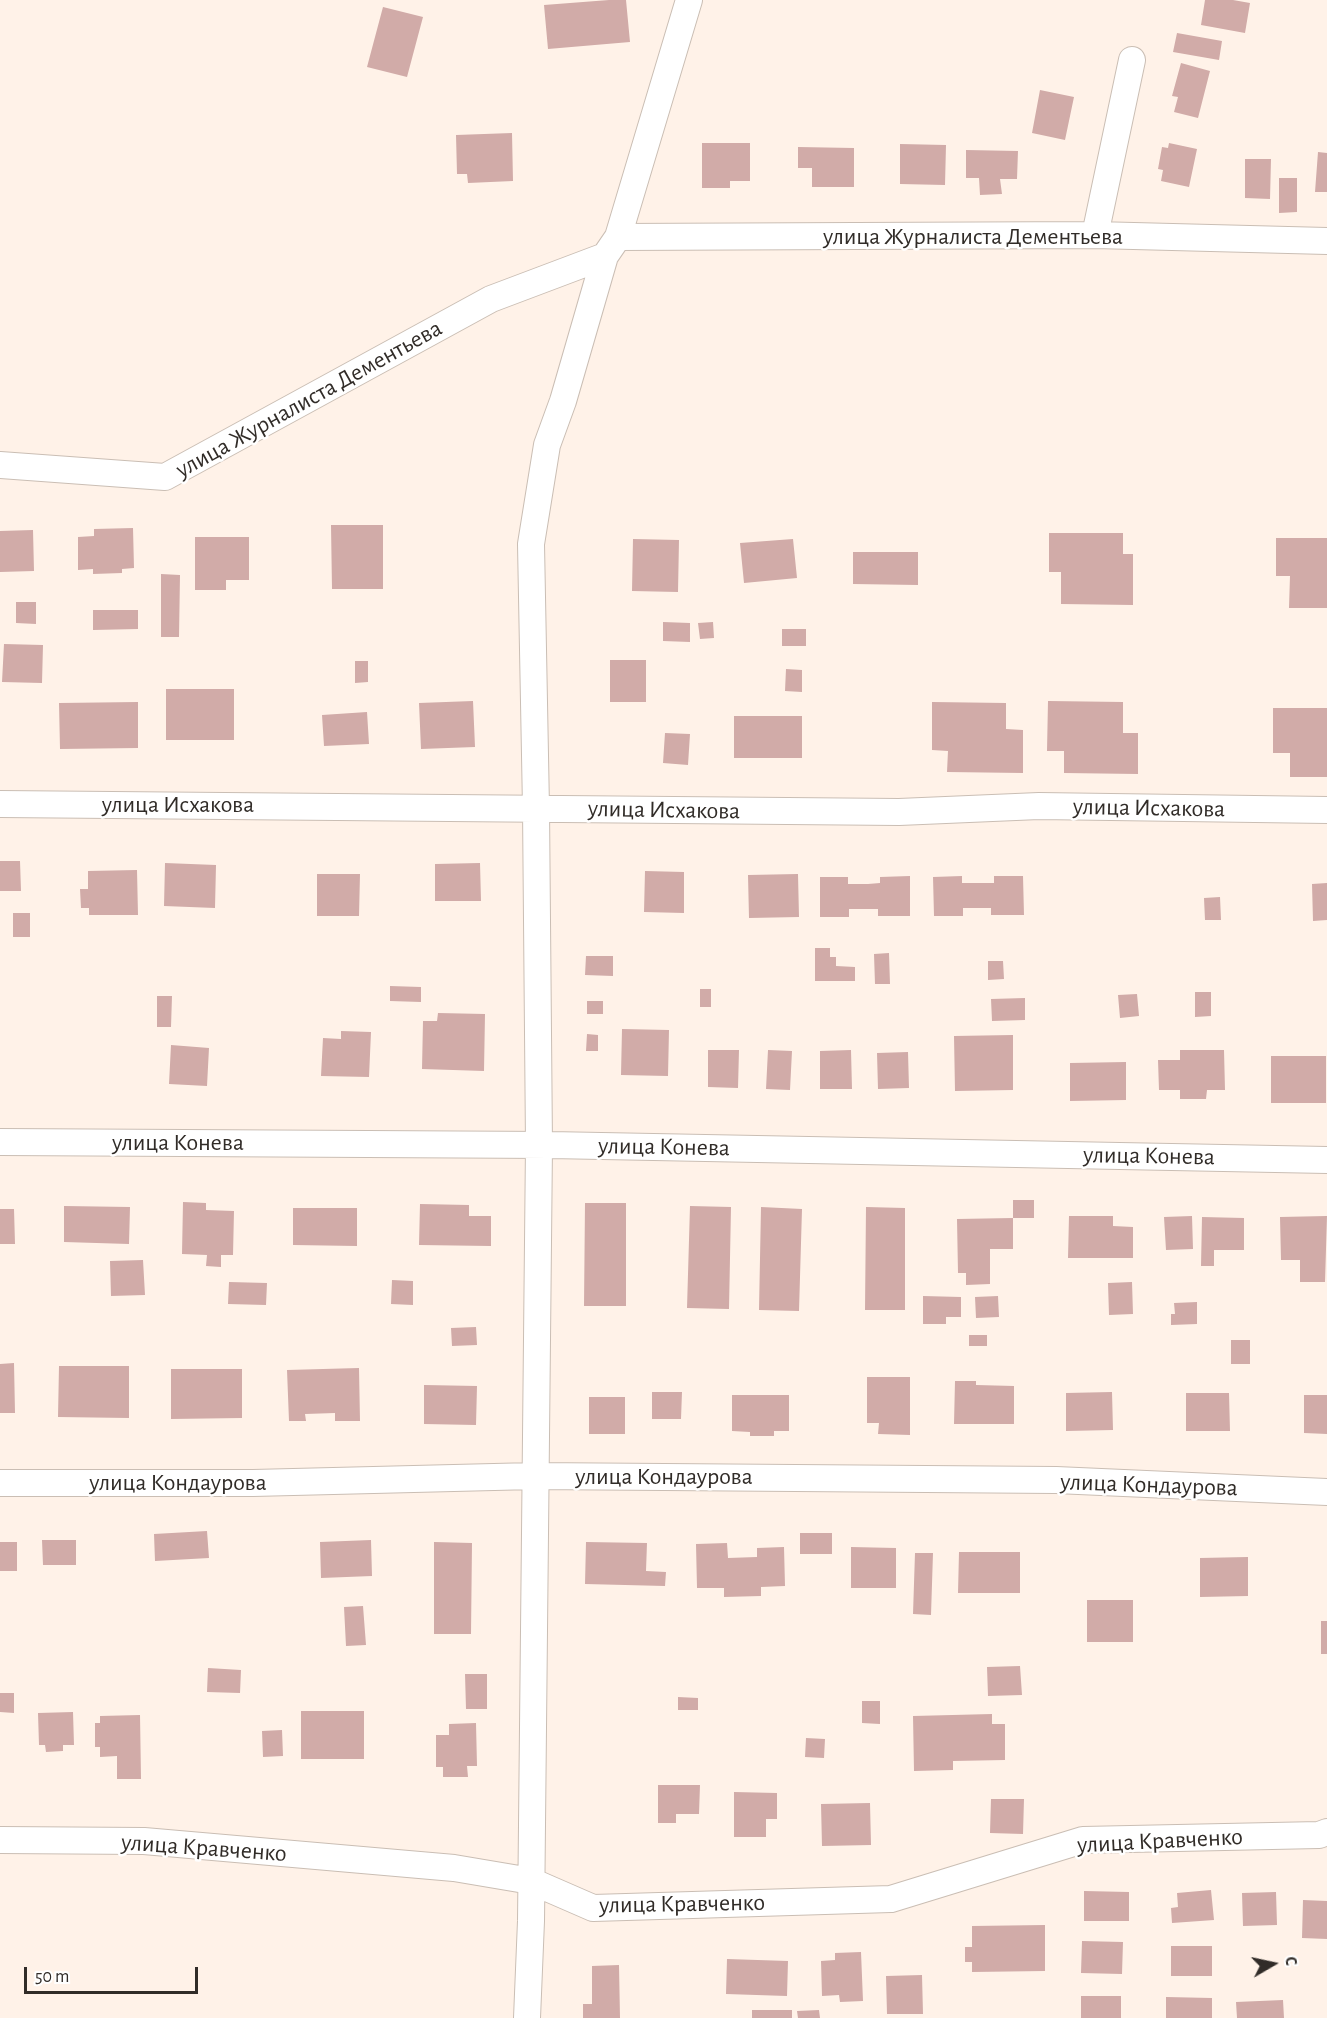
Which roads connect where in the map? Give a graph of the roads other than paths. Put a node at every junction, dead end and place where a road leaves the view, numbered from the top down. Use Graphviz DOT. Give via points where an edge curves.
graph roads {
  1 [pos="689,0"];
  2 [pos="1132,60"];
  3 [pos="1095,235"];
  4 [pos="1327,241"];
  5 [pos="612,246"];
  6 [pos="0,465"];
  7 [pos="0,804"];
  8 [pos="536,808"];
  9 [pos="1327,810"];
  10 [pos="0,1142"];
  11 [pos="539,1145"];
  12 [pos="1327,1160"];
  13 [pos="534,1476"];
  14 [pos="0,1483"];
  15 [pos="1327,1492"];
  16 [pos="1327,1832"];
  17 [pos="0,1840"];
  18 [pos="531,1881"];
  19 [pos="527,2018"];
  1 -- 5 [label="street"];
  2 -- 3 [label="street"];
  3 -- 4 [label="street, улица Журналиста Дементьева"];
  3 -- 5 [label="street, улица Журналиста Дементьева"];
  5 -- 6 [label="street, улица Журналиста Дементьева" via="491,300 165,477"];
  5 -- 8 [label="street" via="547,445 531,544"];
  7 -- 8 [label="street, улица Исхакова"];
  8 -- 9 [label="street, улица Исхакова" via="899,812 1039,806"];
  8 -- 11 [label="street"];
  10 -- 11 [label="street, улица Конева"];
  11 -- 12 [label="street, улица Конева"];
  11 -- 13 [label="street"];
  13 -- 14 [label="street, улица Кондаурова" via="253,1483"];
  13 -- 15 [label="street, улица Кондаурова" via="1056,1480"];
  13 -- 18 [label="street"];
  16 -- 18 [label="street, улица Кравченко" via="1083,1840 891,1899 593,1908"];
  17 -- 18 [label="street, улица Кравченко" via="144,1841 454,1868"];
  18 -- 19 [label="street"];
}
